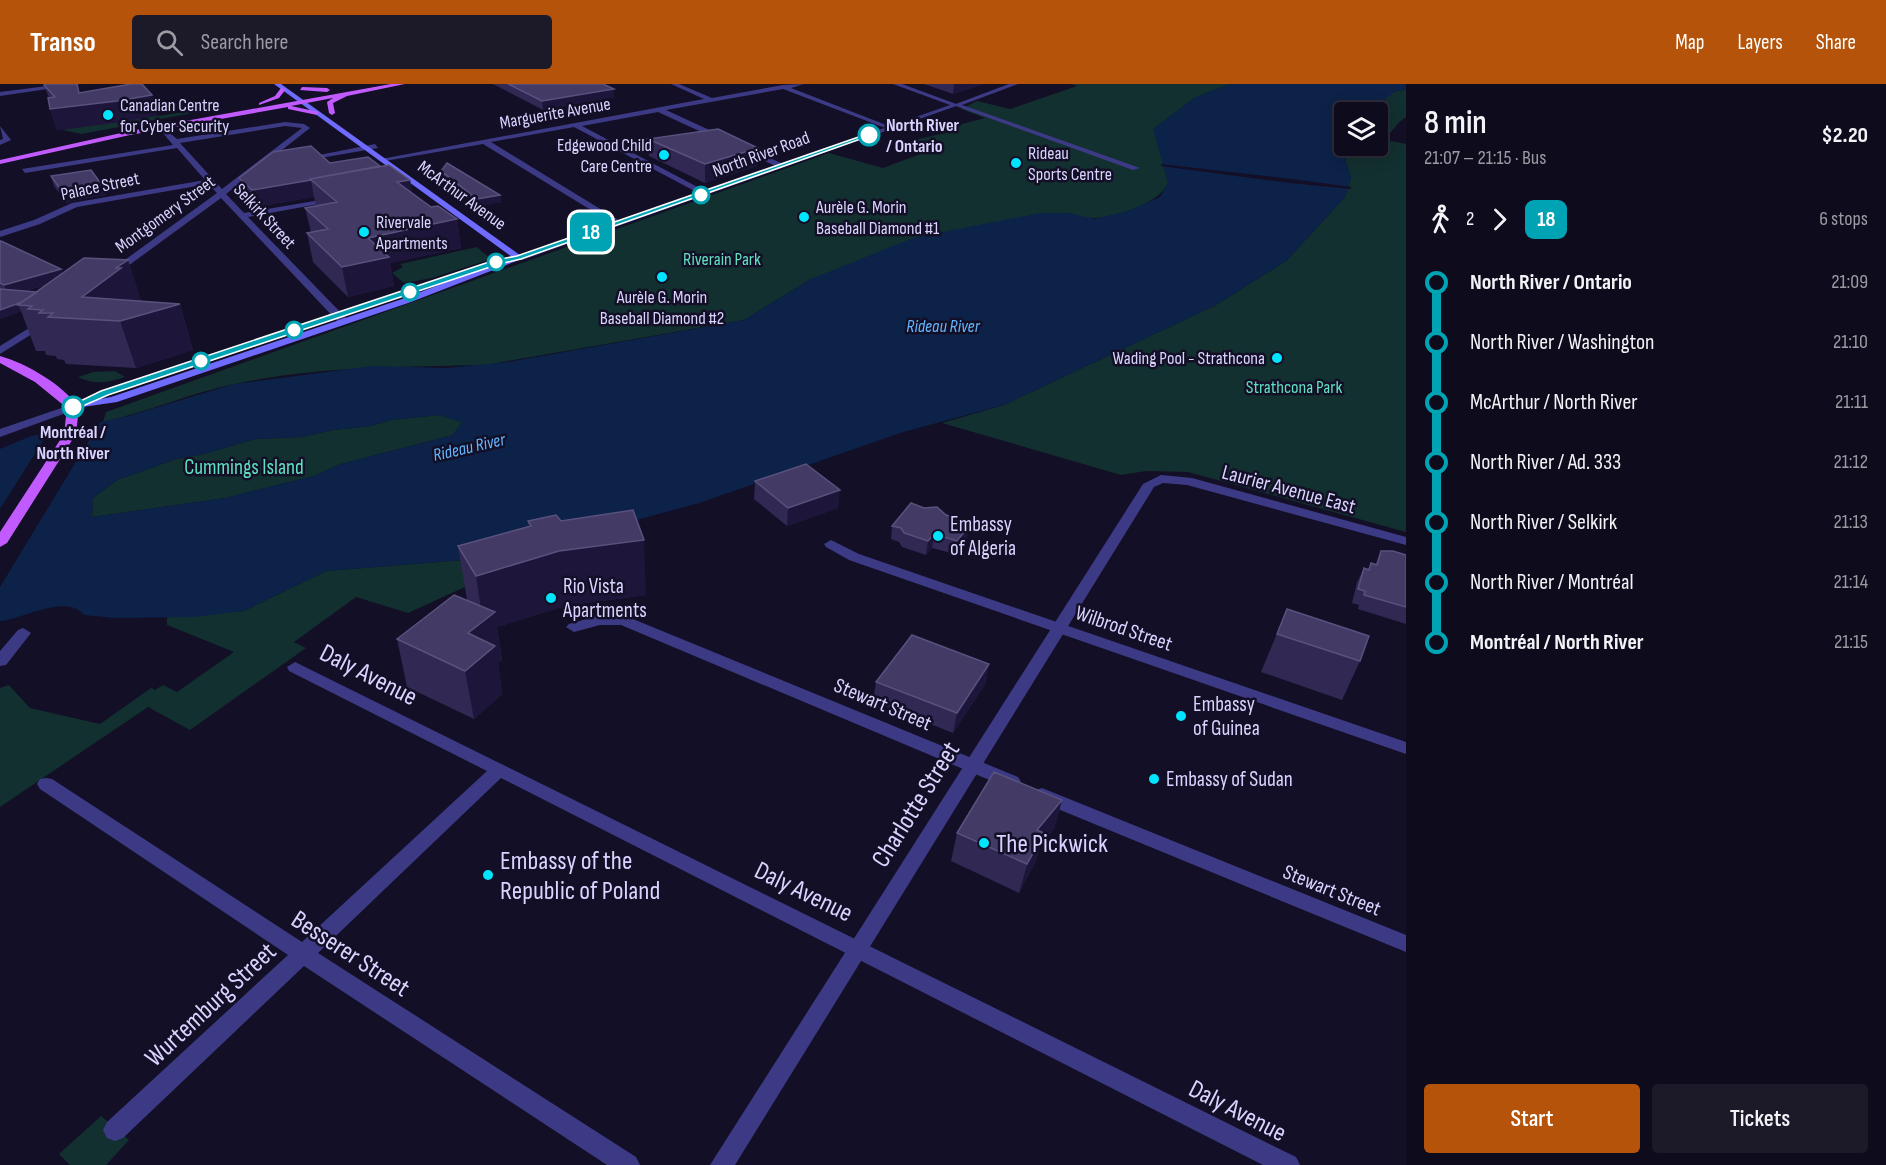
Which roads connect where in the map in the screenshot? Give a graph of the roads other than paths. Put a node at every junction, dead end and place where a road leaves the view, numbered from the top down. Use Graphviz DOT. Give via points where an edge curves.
graph roads {
  1 [pos="72,84"];
  2 [pos="293,84"];
  3 [pos="377,84"];
  4 [pos="402,84"];
  5 [pos="674,84"];
  6 [pos="775,84"];
  7 [pos="801,84"];
  8 [pos="896,84"];
  9 [pos="1015,84"];
  10 [pos="280,87"];
  11 [pos="783,87"];
  12 [pos="364,88"];
  13 [pos="302,89"];
  14 [pos="0,94"];
  15 [pos="312,98"];
  16 [pos="299,100"];
  17 [pos="711,100"];
  18 [pos="260,105"];
  19 [pos="956,105"];
  20 [pos="659,110"];
  21 [pos="317,113"];
  22 [pos="332,113"];
  23 [pos="227,115"];
  24 [pos="575,125"];
  25 [pos="0,128"];
  26 [pos="890,128"];
  27 [pos="166,132"];
  28 [pos="484,141"];
  29 [pos="3,142"];
  30 [pos="176,144"];
  31 [pos="375,146"];
  32 [pos="365,148"];
  33 [pos="0,156"];
  34 [pos="385,159"];
  35 [pos="295,160"];
  36 [pos="0,162"];
  37 [pos="273,164"];
  38 [pos="259,166"];
  39 [pos="780,166"];
  40 [pos="1136,168"];
  41 [pos="25,171"];
  42 [pos="210,181"];
  43 [pos="418,183"];
  44 [pos="402,186"];
  45 [pos="221,194"];
  46 [pos="704,194"];
  47 [pos="342,198"];
  48 [pos="242,216"];
  49 [pos="617,223"];
  50 [pos="0,234"];
  51 [pos="519,258"];
  52 [pos="104,279"];
  53 [pos="58,313"];
  54 [pos="341,319"];
  55 [pos="0,351"];
  56 [pos="0,359"];
  57 [pos="73,407"];
  58 [pos="0,433"];
  59 [pos="1161,479"];
  60 [pos="1406,541"];
  61 [pos="0,543"];
  62 [pos="831,544"];
  63 [pos="574,627"];
  64 [pos="1058,627"];
  65 [pos="23,633"];
  66 [pos="0,661"];
  67 [pos="295,667"];
  68 [pos="1406,748"];
  69 [pos="971,766"];
  70 [pos="499,770"];
  71 [pos="46,783"];
  72 [pos="1406,944"];
  73 [pos="858,948"];
  74 [pos="303,954"];
  75 [pos="116,1130"];
  76 [pos="628,1165"];
  77 [pos="722,1165"];
  78 [pos="1288,1165"];
  1 -- 14 [label="street"];
  2 -- 13 [label="main road, McArthur Avenue"];
  3 -- 12 [label="main road"];
  4 -- 12 [label="main road"];
  5 -- 17 [label="street"];
  6 -- 11 [label="street"];
  7 -- 11 [label="street, Marguerite Avenue"];
  8 -- 19 [label="street"];
  9 -- 19 [label="street, North River Road"];
  10 -- 16 [label="main road, McArthur Avenue"];
  10 -- 18 [label="main road" via="277,97"];
  11 -- 17 [label="street, Marguerite Avenue"];
  11 -- 26 [label="street"];
  12 -- 13 [label="main road"];
  12 -- 15 [label="main road"];
  12 -- 22 [label="main road" via="332,100"];
  13 -- 15 [label="main road, McArthur Avenue"];
  15 -- 16 [label="main road"];
  15 -- 22 [label="main road, McArthur Avenue"];
  16 -- 18 [label="main road"];
  16 -- 21 [label="main road, McArthur Avenue"];
  16 -- 23 [label="main road"];
  17 -- 20 [label="street, Marguerite Avenue"];
  18 -- 33 [label="main road"];
  19 -- 26 [label="street, North River Road"];
  19 -- 40 [label="street"];
  20 -- 24 [label="street, Marguerite Avenue"];
  20 -- 39 [label="street"];
  21 -- 23 [label="main road" via="291,108"];
  21 -- 32 [label="main road, McArthur Avenue"];
  22 -- 31 [label="main road, McArthur Avenue"];
  23 -- 36 [label="main road"];
  24 -- 28 [label="street, Marguerite Avenue"];
  24 -- 46 [label="street"];
  25 -- 29 [label="street"];
  26 -- 39 [label="street, North River Road"];
  27 -- 30 [label="street, Selkirk Street"];
  28 -- 34 [label="street, Marguerite Avenue"];
  28 -- 49 [label="street"];
  30 -- 38 [label="street, Montgomery Street" via="294,124 306,128"];
  30 -- 41 [label="street"];
  30 -- 42 [label="street, Selkirk Street"];
  31 -- 32 [label="street"];
  31 -- 34 [label="main road, McArthur Avenue"];
  32 -- 34 [label="main road, McArthur Avenue"];
  32 -- 35 [label="street"];
  34 -- 43 [label="main road, McArthur Avenue"];
  37 -- 38 [label="street"];
  38 -- 45 [label="street, Montgomery Street"];
  39 -- 46 [label="street, North River Road"];
  42 -- 45 [label="street, Selkirk Street"];
  42 -- 50 [label="street, Palace Street" via="75,205"];
  43 -- 44 [label="street"];
  43 -- 51 [label="main road, McArthur Avenue"];
  45 -- 48 [label="street, Selkirk Street"];
  45 -- 52 [label="street, Montgomery Street"];
  46 -- 49 [label="street, North River Road"];
  47 -- 48 [label="street"];
  48 -- 54 [label="street, Selkirk Street"];
  49 -- 51 [label="street, North River Road"];
  51 -- 54 [label="main road, North River Road" via="498,262"];
  53 -- 55 [label="street"];
  54 -- 57 [label="main road, North River Road" via="105,393"];
  56 -- 57 [label="main road" via="30,373"];
  57 -- 58 [label="street, North River Road"];
  57 -- 61 [label="main road" via="67,439"];
  59 -- 60 [label="street, Laurier Avenue East" via="1188,481"];
  59 -- 64 [label="street, Charlotte Street" via="1145,487"];
  62 -- 64 [label="street, Wilbrod Street" via="854,557"];
  63 -- 69 [label="street, Stewart Street" via="600,620 623,620"];
  64 -- 68 [label="street, Wilbrod Street"];
  64 -- 69 [label="street, Charlotte Street"];
  65 -- 66 [label="street"];
  67 -- 70 [label="street, Daly Avenue"];
  69 -- 72 [label="street, Stewart Street"];
  69 -- 73 [label="street, Charlotte Street"];
  70 -- 73 [label="street, Daly Avenue"];
  70 -- 74 [label="street, Wurtemburg Street"];
  71 -- 74 [label="street, Besserer Street"];
  73 -- 77 [label="street, Charlotte Street"];
  73 -- 78 [label="street, Daly Avenue"];
  74 -- 75 [label="street, Wurtemburg Street"];
  74 -- 76 [label="street, Besserer Street"];
}
